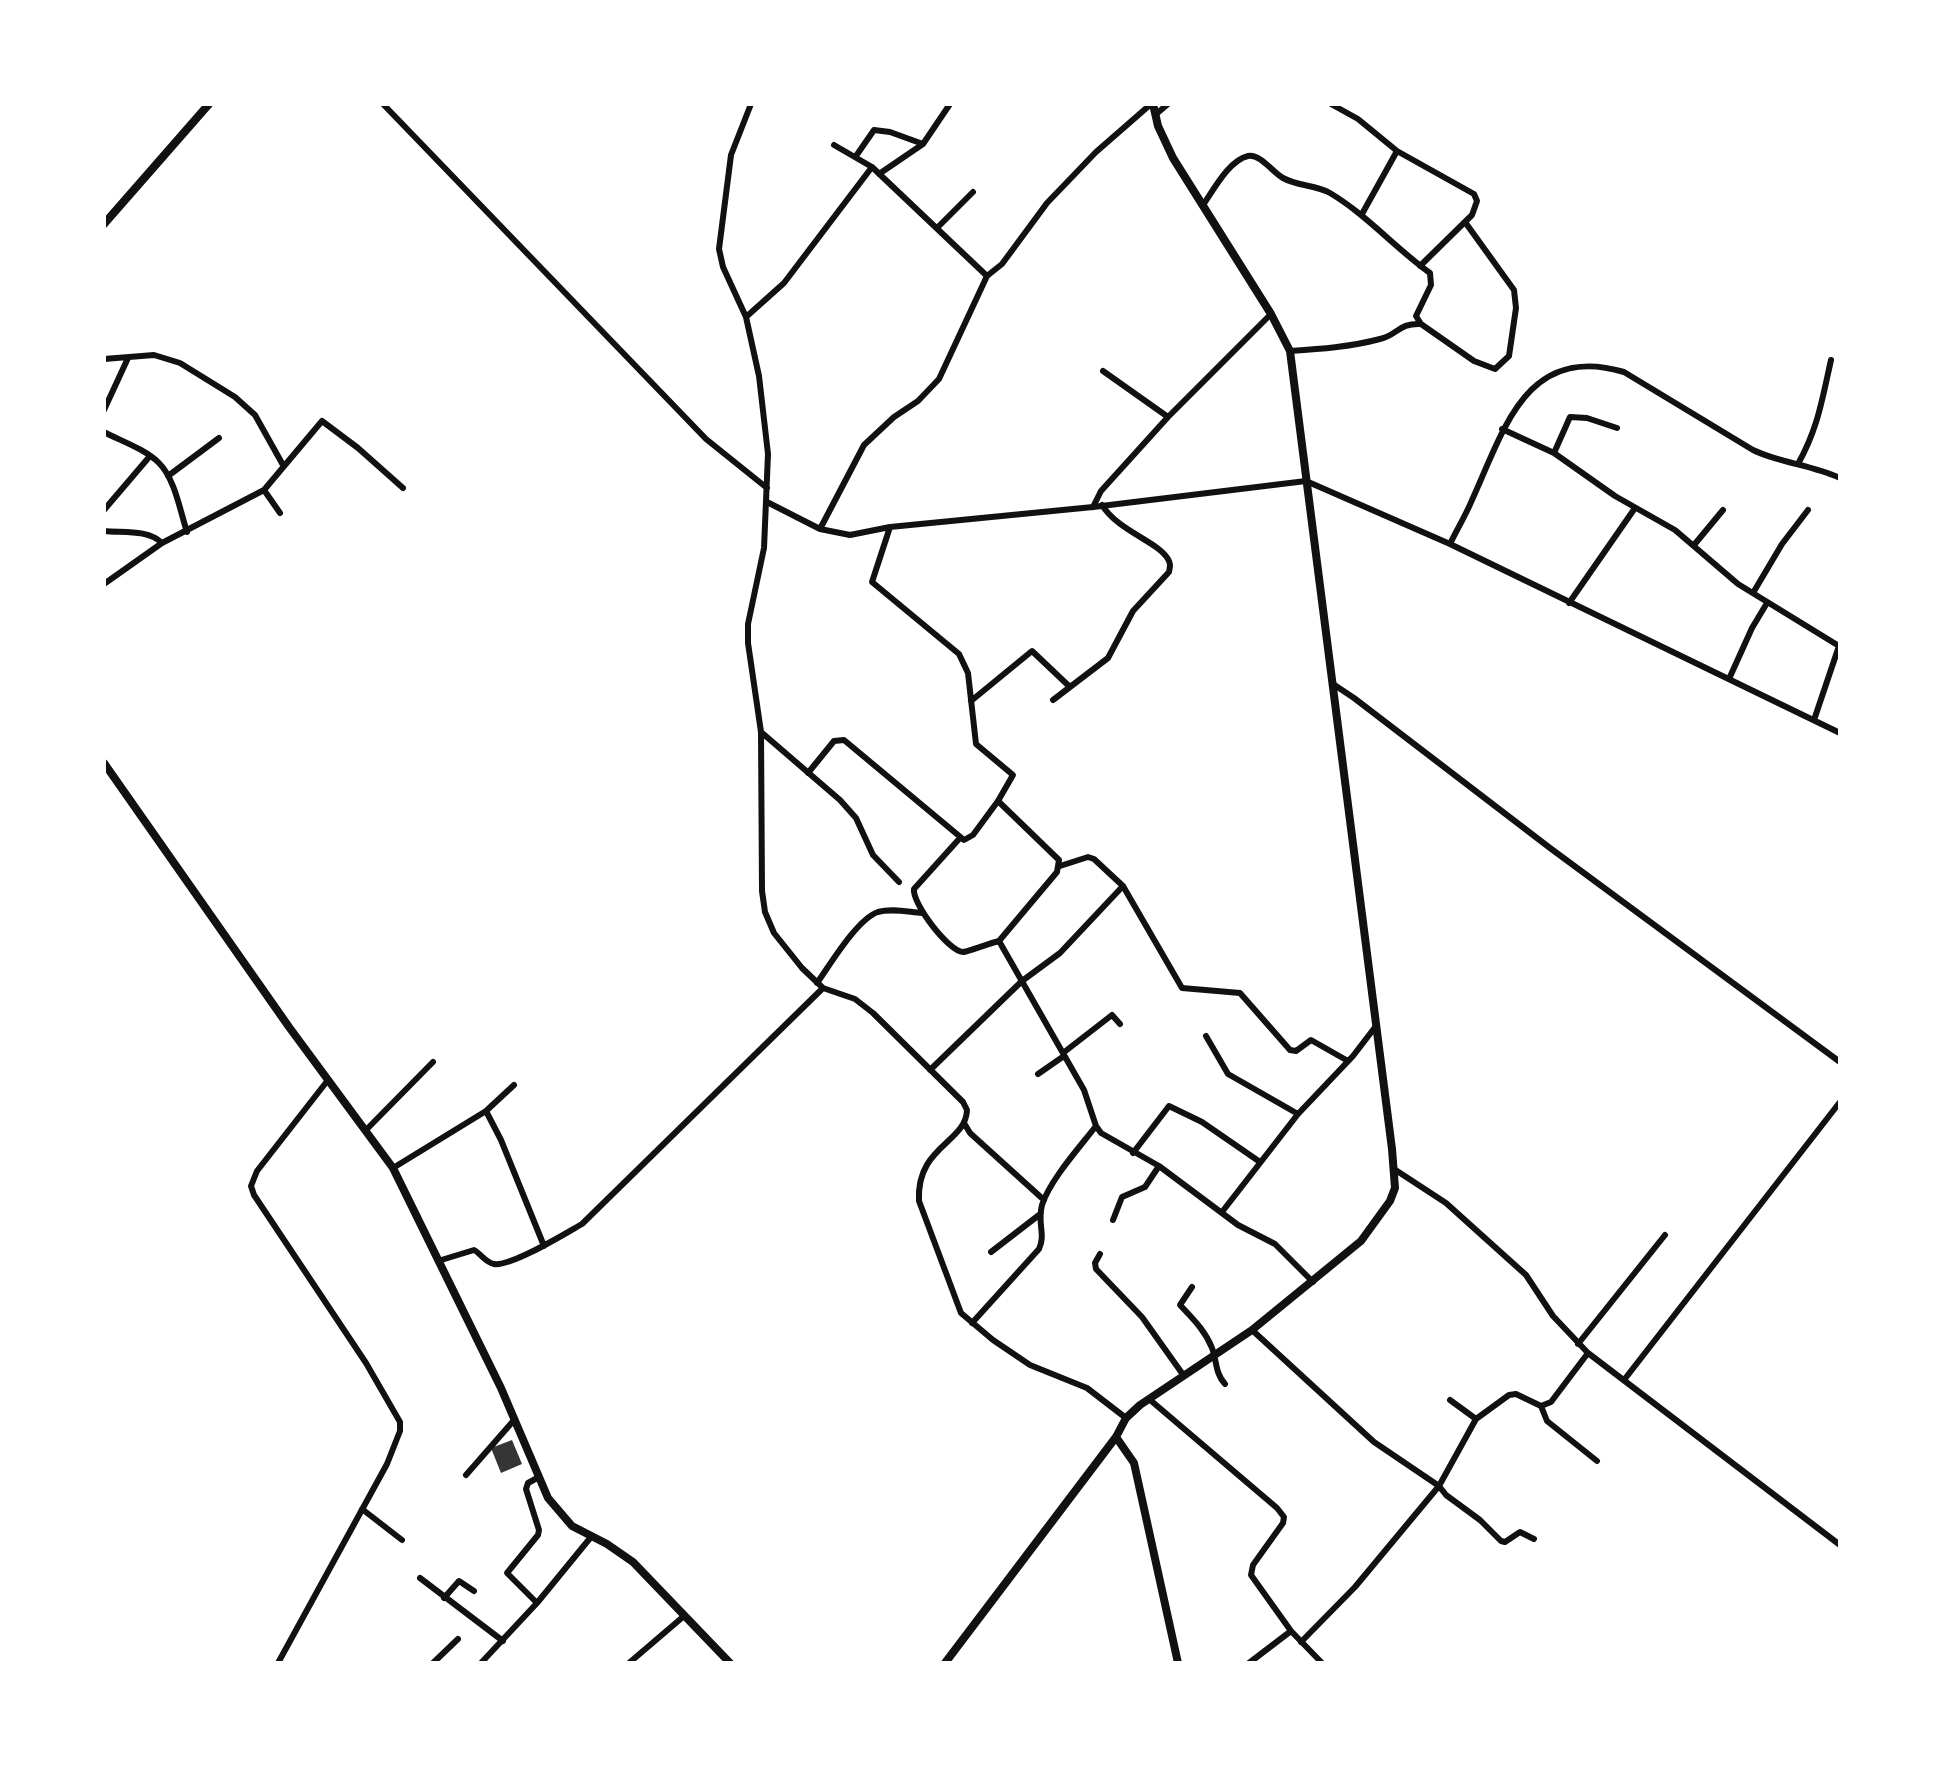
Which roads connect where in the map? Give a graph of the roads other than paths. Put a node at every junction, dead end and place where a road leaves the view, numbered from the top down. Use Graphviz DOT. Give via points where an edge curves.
graph roads {
  1 [pos="209,104"];
  2 [pos="383,104"];
  3 [pos="751,104"];
  4 [pos="950,104"];
  5 [pos="1152,104"];
  6 [pos="1168,104"];
  7 [pos="1331,104"];
  8 [pos="1155,115"];
  9 [pos="923,144"];
  10 [pos="834,145"];
  11 [pos="1397,151"];
  12 [pos="856,156"];
  13 [pos="872,167"];
  14 [pos="879,174"];
  15 [pos="973,192"];
  16 [pos="1203,205"];
  17 [pos="1362,214"];
  18 [pos="1465,222"];
  19 [pos="104,224"];
  20 [pos="938,227"];
  21 [pos="1420,266"];
  22 [pos="987,276"];
  23 [pos="1271,314"];
  24 [pos="746,317"];
  25 [pos="1421,324"];
  26 [pos="1290,351"];
  27 [pos="128,358"];
  28 [pos="104,359"];
  29 [pos="1831,360"];
  30 [pos="1103,371"];
  31 [pos="104,410"];
  32 [pos="1168,417"];
  33 [pos="1617,428"];
  34 [pos="1502,429"];
  35 [pos="104,432"];
  36 [pos="219,438"];
  37 [pos="1554,453"];
  38 [pos="150,456"];
  39 [pos="1798,464"];
  40 [pos="283,465"];
  41 [pos="168,476"];
  42 [pos="1840,478"];
  43 [pos="1306,481"];
  44 [pos="403,488"];
  45 [pos="767,488"];
  46 [pos="264,490"];
  47 [pos="767,502"];
  48 [pos="1102,505"];
  49 [pos="1093,507"];
  50 [pos="1635,508"];
  51 [pos="104,510"];
  52 [pos="1723,510"];
  53 [pos="1808,510"];
  54 [pos="280,513"];
  55 [pos="890,527"];
  56 [pos="820,529"];
  57 [pos="104,531"];
  58 [pos="187,532"];
  59 [pos="162,543"];
  60 [pos="1450,544"];
  61 [pos="1694,545"];
  62 [pos="104,584"];
  63 [pos="1753,593"];
  64 [pos="1569,603"];
  65 [pos="1767,603"];
  66 [pos="1839,644"];
  67 [pos="1729,679"];
  68 [pos="1333,684"];
  69 [pos="1070,687"];
  70 [pos="1053,700"];
  71 [pos="971,701"];
  72 [pos="1814,720"];
  73 [pos="761,732"];
  74 [pos="1840,733"];
  75 [pos="104,763"];
  76 [pos="808,773"];
  77 [pos="998,801"];
  78 [pos="960,838"];
  79 [pos="1060,866"];
  80 [pos="899,882"];
  81 [pos="1123,886"];
  82 [pos="922,913"];
  83 [pos="999,941"];
  84 [pos="1022,981"];
  85 [pos="820,986"];
  86 [pos="1120,1024"];
  87 [pos="1376,1026"];
  88 [pos="1206,1036"];
  89 [pos="1063,1055"];
  90 [pos="1348,1061"];
  91 [pos="433,1062"];
  92 [pos="1840,1062"];
  93 [pos="930,1070"];
  94 [pos="1038,1074"];
  95 [pos="328,1080"];
  96 [pos="514,1085"];
  97 [pos="1840,1102"];
  98 [pos="486,1111"];
  99 [pos="1298,1114"];
  100 [pos="964,1123"];
  101 [pos="1096,1126"];
  102 [pos="366,1130"];
  103 [pos="1133,1153"];
  104 [pos="1260,1162"];
  105 [pos="1159,1166"];
  106 [pos="393,1168"];
  107 [pos="1394,1169"];
  108 [pos="1044,1200"];
  109 [pos="1222,1212"];
  110 [pos="1039,1215"];
  111 [pos="1113,1220"];
  112 [pos="1665,1235"];
  113 [pos="544,1246"];
  114 [pos="991,1252"];
  115 [pos="1100,1254"];
  116 [pos="438,1261"];
  117 [pos="1313,1282"];
  118 [pos="1192,1287"];
  119 [pos="972,1323"];
  120 [pos="1252,1330"];
  121 [pos="1578,1344"];
  122 [pos="1588,1353"];
  123 [pos="1215,1357"];
  124 [pos="1184,1376"];
  125 [pos="1624,1380"];
  126 [pos="1225,1384"];
  127 [pos="1149,1399"];
  128 [pos="1450,1400"];
  129 [pos="1541,1406"];
  130 [pos="1126,1418"];
  131 [pos="515,1419"];
  132 [pos="1476,1419"];
  133 [pos="1116,1437"];
  134 [pos="1597,1461"];
  135 [pos="466,1475"];
  136 [pos="539,1477"];
  137 [pos="1439,1486"];
  138 [pos="362,1509"];
  139 [pos="591,1537"];
  140 [pos="1534,1539"];
  141 [pos="402,1540"];
  142 [pos="1840,1545"];
  143 [pos="420,1578"];
  144 [pos="474,1591"];
  145 [pos="444,1598"];
  146 [pos="537,1603"];
  147 [pos="684,1616"];
  148 [pos="1291,1631"];
  149 [pos="458,1639"];
  150 [pos="503,1641"];
  151 [pos="1301,1642"];
  152 [pos="278,1663"];
  153 [pos="433,1663"];
  154 [pos="481,1663"];
  155 [pos="629,1663"];
  156 [pos="730,1663"];
  157 [pos="945,1663"];
  158 [pos="1178,1663"];
  159 [pos="1249,1663"];
  160 [pos="1322,1663"];
  1 -- 19 [label="street"];
  2 -- 45 [label="street" via="706,439"];
  3 -- 24 [label="street" via="731,155 720,241 723,267"];
  4 -- 9 [label="street"];
  5 -- 8 [label="street"];
  5 -- 22 [label="street" via="1047,203"];
  6 -- 8 [label="street"];
  7 -- 11 [label="street"];
  8 -- 16 [label="street" via="1168,149"];
  9 -- 12 [label="street" via="874,130"];
  9 -- 14 [label="street"];
  10 -- 12 [label="street"];
  11 -- 17 [label="street"];
  11 -- 18 [label="street" via="1474,194 1476,206"];
  12 -- 13 [label="street"];
  13 -- 14 [label="street"];
  13 -- 24 [label="street" via="784,283"];
  14 -- 20 [label="street"];
  15 -- 20 [label="street"];
  16 -- 17 [label="street" via="1227,172 1250,156 1283,178 1326,191"];
  16 -- 23 [label="street"];
  17 -- 21 [label="street"];
  18 -- 21 [label="street"];
  18 -- 25 [label="street" via="1514,290 1509,356 1490,369"];
  20 -- 22 [label="street"];
  21 -- 25 [label="street" via="1432,280 1416,316"];
  22 -- 56 [label="street" via="939,379 864,445"];
  23 -- 26 [label="street"];
  23 -- 32 [label="street"];
  24 -- 45 [label="street" via="759,376"];
  25 -- 26 [label="street" via="1407,324 1385,338 1348,347"];
  26 -- 43 [label="street"];
  27 -- 28 [label="street"];
  27 -- 31 [label="street"];
  27 -- 40 [label="street" via="163,356 235,397 255,415"];
  29 -- 39 [label="street" via="1818,424"];
  30 -- 32 [label="street"];
  32 -- 49 [label="street" via="1101,491"];
  33 -- 37 [label="street" via="1570,417"];
  34 -- 37 [label="street"];
  34 -- 39 [label="street" via="1520,401 1553,372 1603,366 1640,380 1753,450"];
  34 -- 60 [label="street"];
  35 -- 38 [label="street"];
  36 -- 41 [label="street"];
  37 -- 50 [label="street"];
  38 -- 41 [label="street"];
  38 -- 51 [label="street"];
  39 -- 42 [label="street"];
  40 -- 44 [label="street" via="322,421"];
  40 -- 46 [label="street"];
  41 -- 58 [label="street"];
  43 -- 48 [label="street"];
  43 -- 60 [label="street"];
  43 -- 68 [label="street"];
  45 -- 47 [label="street"];
  46 -- 54 [label="street"];
  46 -- 58 [label="street"];
  47 -- 56 [label="street"];
  47 -- 73 [label="street" via="764,548 748,624"];
  48 -- 49 [label="street"];
  48 -- 69 [label="street" via="1113,520 1166,557 1171,567 1133,611 1108,658"];
  49 -- 55 [label="street"];
  50 -- 61 [label="street"];
  50 -- 64 [label="street"];
  52 -- 61 [label="street"];
  53 -- 63 [label="street"];
  55 -- 56 [label="street" via="850,535"];
  55 -- 71 [label="street" via="872,582 959,654 968,673"];
  57 -- 59 [label="street" via="154,536"];
  58 -- 59 [label="street"];
  59 -- 62 [label="street"];
  60 -- 64 [label="street"];
  61 -- 63 [label="street"];
  63 -- 65 [label="street"];
  64 -- 67 [label="street"];
  65 -- 66 [label="street"];
  65 -- 67 [label="street"];
  66 -- 72 [label="street"];
  67 -- 72 [label="street"];
  68 -- 87 [label="street"];
  68 -- 92 [label="street"];
  69 -- 70 [label="street"];
  69 -- 71 [label="street" via="1030,652"];
  71 -- 77 [label="street" via="976,744 1013,775"];
  72 -- 74 [label="street"];
  73 -- 76 [label="street"];
  73 -- 85 [label="street" via="765,912 774,933"];
  75 -- 95 [label="street"];
  76 -- 78 [label="street" via="834,741 844,740"];
  76 -- 80 [label="street" via="856,818 873,855"];
  77 -- 78 [label="street" via="973,835"];
  77 -- 79 [label="street" via="1039,838"];
  78 -- 82 [label="street" via="914,889"];
  79 -- 81 [label="street" via="1088,857"];
  79 -- 83 [label="street"];
  81 -- 84 [label="street" via="1060,953"];
  81 -- 90 [label="street" via="1182,988 1240,993 1290,1050 1311,1040"];
  82 -- 83 [label="street" via="958,950"];
  82 -- 85 [label="street" via="872,915"];
  83 -- 84 [label="street"];
  84 -- 89 [label="street"];
  84 -- 93 [label="street"];
  85 -- 93 [label="street" via="855,999"];
  85 -- 113 [label="street" via="582,1224"];
  86 -- 89 [label="street" via="1112,1015"];
  87 -- 90 [label="street"];
  87 -- 107 [label="street"];
  88 -- 99 [label="street" via="1228,1074"];
  89 -- 94 [label="street"];
  89 -- 101 [label="street" via="1084,1090"];
  90 -- 99 [label="street"];
  91 -- 102 [label="street"];
  93 -- 100 [label="street" via="963,1102"];
  95 -- 102 [label="street"];
  95 -- 138 [label="street" via="264,1160 251,1186 400,1422 387,1464"];
  96 -- 98 [label="street"];
  97 -- 125 [label="street"];
  98 -- 106 [label="street"];
  98 -- 113 [label="street"];
  99 -- 104 [label="street"];
  100 -- 108 [label="street"];
  100 -- 119 [label="street" via="924,1166 918,1183 919,1201 955,1299"];
  101 -- 103 [label="street"];
  101 -- 108 [label="street"];
  102 -- 106 [label="street"];
  103 -- 104 [label="street" via="1169,1106"];
  103 -- 105 [label="street"];
  104 -- 109 [label="street"];
  105 -- 109 [label="street"];
  105 -- 111 [label="street" via="1145,1187 1122,1197"];
  106 -- 116 [label="street"];
  107 -- 117 [label="street" via="1395,1188 1380,1218"];
  107 -- 121 [label="street" via="1446,1203 1526,1275"];
  108 -- 110 [label="street"];
  109 -- 117 [label="street" via="1275,1244"];
  110 -- 114 [label="street"];
  110 -- 119 [label="street" via="1039,1249"];
  112 -- 121 [label="street"];
  113 -- 116 [label="street" via="500,1265 474,1250"];
  115 -- 124 [label="street" via="1096,1269 1142,1317"];
  116 -- 131 [label="street"];
  117 -- 120 [label="street"];
  118 -- 123 [label="street" via="1180,1305 1200,1326"];
  119 -- 130 [label="street" via="1030,1365 1087,1388"];
  120 -- 123 [label="street"];
  120 -- 137 [label="street" via="1374,1442"];
  121 -- 122 [label="street"];
  122 -- 125 [label="street"];
  122 -- 129 [label="street" via="1551,1402"];
  123 -- 124 [label="street"];
  123 -- 126 [label="street"];
  124 -- 127 [label="street"];
  125 -- 142 [label="street"];
  127 -- 130 [label="street"];
  127 -- 148 [label="street" via="1284,1517 1251,1575"];
  128 -- 132 [label="street"];
  129 -- 132 [label="street" via="1516,1394"];
  129 -- 134 [label="street" via="1547,1421"];
  130 -- 133 [label="street"];
  131 -- 135 [label="street"];
  131 -- 136 [label="street"];
  132 -- 137 [label="street"];
  133 -- 157 [label="street"];
  133 -- 158 [label="street" via="1134,1463"];
  136 -- 139 [label="street" via="560,1513"];
  136 -- 146 [label="street" via="526,1489 538,1535 507,1573"];
  137 -- 140 [label="street" via="1501,1541 1523,1532"];
  137 -- 151 [label="street" via="1355,1587"];
  138 -- 141 [label="street"];
  138 -- 152 [label="street"];
  139 -- 146 [label="street"];
  139 -- 147 [label="street" via="625,1555"];
  143 -- 145 [label="street"];
  144 -- 145 [label="street" via="459,1581"];
  145 -- 150 [label="street"];
  146 -- 150 [label="street"];
  147 -- 155 [label="street"];
  147 -- 156 [label="street"];
  148 -- 151 [label="street"];
  148 -- 159 [label="street"];
  149 -- 153 [label="street"];
  150 -- 154 [label="street"];
  151 -- 160 [label="street"];
}
